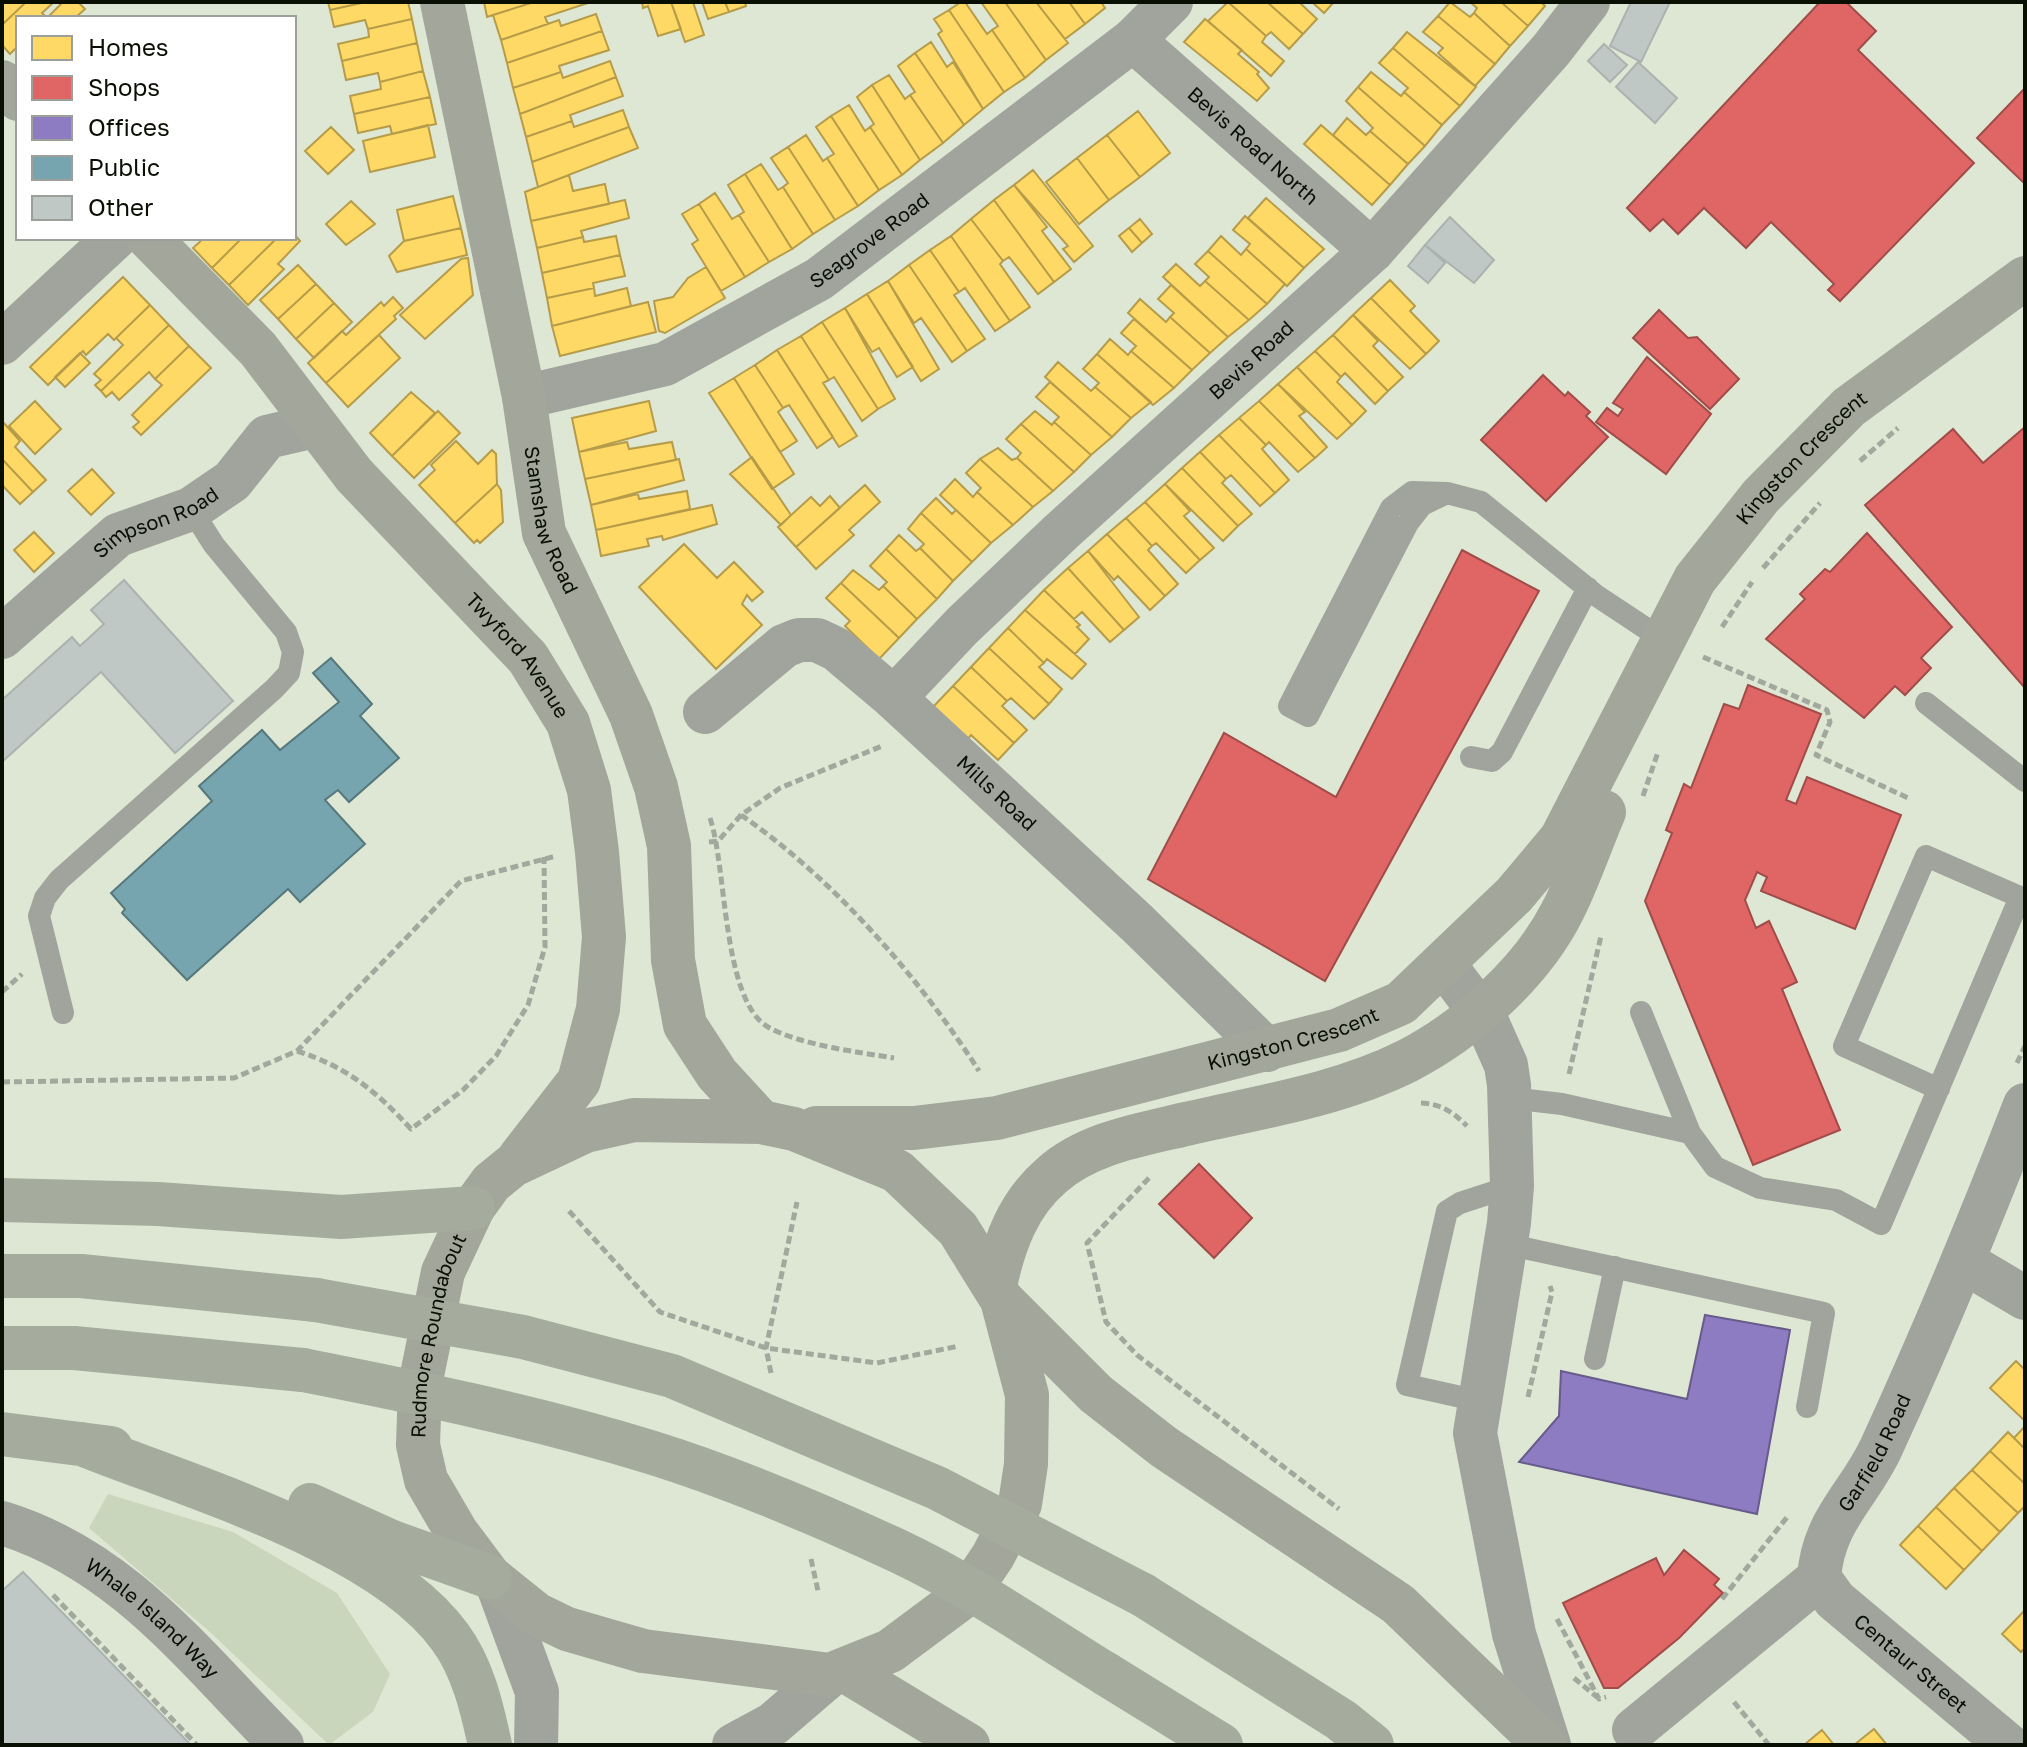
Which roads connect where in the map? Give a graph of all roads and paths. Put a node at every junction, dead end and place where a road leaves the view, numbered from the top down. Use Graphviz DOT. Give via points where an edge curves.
graph roads {
  1 [pos="442,2"];
  2 [pos="1171,2"];
  3 [pos="1588,2"];
  4 [pos="1133,40"];
  5 [pos="2,82"];
  6 [pos="16,97"];
  7 [pos="113,240"];
  8 [pos="151,240"];
  9 [pos="1372,251"];
  10 [pos="2025,278"];
  11 [pos="2,343"];
  12 [pos="524,397"];
  13 [pos="1908,419"];
  14 [pos="314,426"];
  15 [pos="1849,471"];
  16 [pos="1828,492"];
  17 [pos="1447,493"];
  18 [pos="191,509"];
  19 [pos="1588,588"];
  20 [pos="1720,630"];
  21 [pos="2,637"];
  22 [pos="1662,639"];
  23 [pos="1711,643"];
  24 [pos="1702,656"];
  25 [pos="1696,667"];
  26 [pos="1639,692"];
  27 [pos="894,698"];
  28 [pos="1926,703"];
  29 [pos="705,712"];
  30 [pos="887,743"];
  31 [pos="1659,747"];
  32 [pos="1471,757"];
  33 [pos="2025,781"];
  34 [pos="1908,798"];
  35 [pos="1640,808"];
  36 [pos="741,815"];
  37 [pos="1602,929"];
  38 [pos="1443,963"];
  39 [pos="1480,1011"];
  40 [pos="1641,1012"];
  41 [pos="63,1013"];
  42 [pos="1267,1050"];
  43 [pos="297,1051"];
  44 [pos="894,1058"];
  45 [pos="979,1071"];
  46 [pos="2,1082"];
  47 [pos="1939,1089"];
  48 [pos="1510,1098"];
  49 [pos="1562,1104"];
  50 [pos="2025,1105"];
  51 [pos="777,1125"];
  52 [pos="1690,1133"];
  53 [pos="513,1165"];
  54 [pos="1512,1186"];
  55 [pos="2,1200"];
  56 [pos="473,1208"];
  57 [pos="569,1211"];
  58 [pos="1087,1243"];
  59 [pos="1506,1244"];
  60 [pos="1964,1262"];
  61 [pos="1615,1267"];
  62 [pos="2,1276"];
  63 [pos="1548,1278"];
  64 [pos="998,1293"];
  65 [pos="2025,1298"];
  66 [pos="959,1346"];
  67 [pos="2,1348"];
  68 [pos="1595,1359"];
  69 [pos="1527,1400"];
  70 [pos="1479,1401"];
  71 [pos="1807,1407"];
  72 [pos="2,1434"];
  73 [pos="82,1444"];
  74 [pos="1344,1512"];
  75 [pos="2,1523"];
  76 [pos="1819,1578"];
  77 [pos="494,1580"];
  78 [pos="46,1588"];
  79 [pos="1556,1616"];
  80 [pos="1708,1669"];
  81 [pos="1567,1671"];
  82 [pos="837,1673"];
  83 [pos="1599,1699"];
  84 [pos="1634,1730"];
  85 [pos="273,1742"];
  86 [pos="197,1745"];
  87 [pos="490,1745"];
  88 [pos="536,1745"];
  89 [pos="734,1745"];
  90 [pos="968,1745"];
  91 [pos="1221,1745"];
  92 [pos="1372,1745"];
  93 [pos="1547,1745"];
  94 [pos="1769,1745"];
  95 [pos="2008,1745"];
  1 -- 12 [label="main road, Stamshaw Road"];
  2 -- 4 [label="street, Seagrove Road"];
  3 -- 9 [label="street, Bevis Road"];
  4 -- 9 [label="street, Bevis Road North"];
  4 -- 12 [label="street, Seagrove Road" via="806,286 665,364"];
  5 -- 6 [label="main road"];
  7 -- 11 [label="street"];
  8 -- 14 [label="main road, Twyford Avenue" via="258,349"];
  9 -- 27 [label="street, Bevis Road" via="1062,531"];
  10 -- 22 [label="main road, Kingston Crescent" via="1902,366 1807,446 1695,579"];
  12 -- 51 [label="main road, Stamshaw Road" via="544,533 631,715 656,787 669,846 673,960 685,1025 717,1074"];
  13 -- 15 [label="path"];
  14 -- 18 [label="street, Simpson Road" via="267,437 232,481"];
  14 -- 53 [label="main road, Twyford Avenue" via="528,658 568,723 589,790 604,937 598,1009 579,1081"];
  16 -- 20 [label="path" via="1754,579"];
  17 -- 17 [label="lane" via="1422,505 1408,523 1308,716 1289,706 1391,508 1412,492"];
  17 -- 19 [label="lane" via="1481,502"];
  18 -- 21 [label="street, Simpson Road" via="118,535"];
  18 -- 41 [label="lane" via="286,632 293,652 289,673 45,898 39,916"];
  19 -- 22 [label="lane"];
  19 -- 32 [label="lane" via="1502,752 1492,761"];
  22 -- 26 [label="main road, Kingston Crescent"];
  23 -- 24 [label="path"];
  24 -- 25 [label="path"];
  24 -- 34 [label="path" via="1827,710 1830,722 1816,755"];
  26 -- 38 [label="main road, Kingston Crescent" via="1554,850"];
  26 -- 39 [label="main road, Kingston Crescent" via="1603,813 1563,911 1539,951"];
  27 -- 29 [label="street, Mills Road" via="836,649 817,640 799,640 769,656"];
  27 -- 42 [label="street, Mills Road"];
  28 -- 33 [label="lane"];
  30 -- 36 [label="path" via="780,788"];
  31 -- 35 [label="path"];
  36 -- 44 [label="path" via="718,841 729,942 742,992 766,1026 833,1048"];
  36 -- 45 [label="path" via="783,845 901,963"];
  37 -- 49 [label="path"];
  38 -- 39 [label="street"];
  38 -- 42 [label="main road, Kingston Crescent" via="1401,1003 1339,1030"];
  39 -- 48 [label="street" via="1506,1065"];
  39 -- 64 [label="main road, Kingston Crescent" via="1409,1060 1378,1074 1128,1138 1069,1162 1022,1208 1002,1252"];
  40 -- 52 [label="lane"];
  42 -- 51 [label="main road, Kingston Crescent" via="957,1125"];
  43 -- 43 [label="path" via="461,881 544,857 545,947 528,1005 496,1056 463,1090 411,1129 379,1095 333,1062"];
  43 -- 46 [label="path" via="234,1078"];
  47 -- 47 [label="lane" via="2020,897 1926,856 1844,1046"];
  47 -- 52 [label="lane" via="1881,1224 1836,1200 1760,1188 1715,1167"];
  48 -- 49 [label="lane"];
  48 -- 54 [label="street"];
  49 -- 52 [label="lane"];
  50 -- 60 [label="street, Garfield Road"];
  51 -- 53 [label="main road, Rudmore Roundabout" via="634,1120 585,1131"];
  51 -- 64 [label="main road, Rudmore Roundabout" via="897,1171 958,1229"];
  53 -- 56 [label="main road, Rudmore Roundabout"];
  54 -- 59 [label="street"];
  54 -- 70 [label="lane" via="1447,1211 1407,1385"];
  55 -- 56 [label="highway" via="341,1217"];
  56 -- 77 [label="main road, Rudmore Roundabout" via="443,1272 420,1385 418,1445 426,1480 457,1533"];
  57 -- 66 [label="path" via="660,1312 766,1348 877,1363"];
  58 -- 74 [label="path" via="1106,1322 1137,1355"];
  59 -- 61 [label="lane"];
  59 -- 70 [label="street"];
  60 -- 65 [label="street"];
  60 -- 76 [label="street, Garfield Road" via="1879,1453 1835,1518 1821,1553"];
  61 -- 68 [label="lane"];
  61 -- 71 [label="lane" via="1824,1313"];
  62 -- 92 [label="highway, bridge" via="81,1276 316,1300 523,1337 672,1376 937,1488 1143,1595"];
  63 -- 69 [label="path" via="1552,1292"];
  64 -- 82 [label="main road, Rudmore Roundabout" via="1027,1395 1020,1504 968,1593 890,1651"];
  64 -- 93 [label="main road" via="1096,1394 1164,1447 1398,1604"];
  67 -- 91 [label="highway, bridge" via="74,1348 303,1370 480,1405 652,1453 900,1552"];
  70 -- 93 [label="street" via="1475,1433 1511,1618"];
  72 -- 73 [label="highway"];
  73 -- 77 [label="highway" via="211,1466"];
  73 -- 87 [label="highway" via="297,1528 385,1579 451,1637 468,1670"];
  75 -- 85 [label="street, Whale Island Way" via="40,1535 123,1585 167,1625"];
  76 -- 80 [label="street"];
  76 -- 95 [label="street, Centaur Street" via="1835,1600"];
  77 -- 82 [label="main road, Rudmore Roundabout" via="536,1614 594,1639 718,1663"];
  77 -- 88 [label="street" via="537,1692"];
  78 -- 86 [label="path"];
  79 -- 83 [label="path"];
  80 -- 84 [label="street"];
  80 -- 94 [label="path"];
  81 -- 83 [label="path"];
  82 -- 89 [label="street" via="773,1724"];
  82 -- 90 [label="main road"];
  83 -- 84 [label="path"];
}
